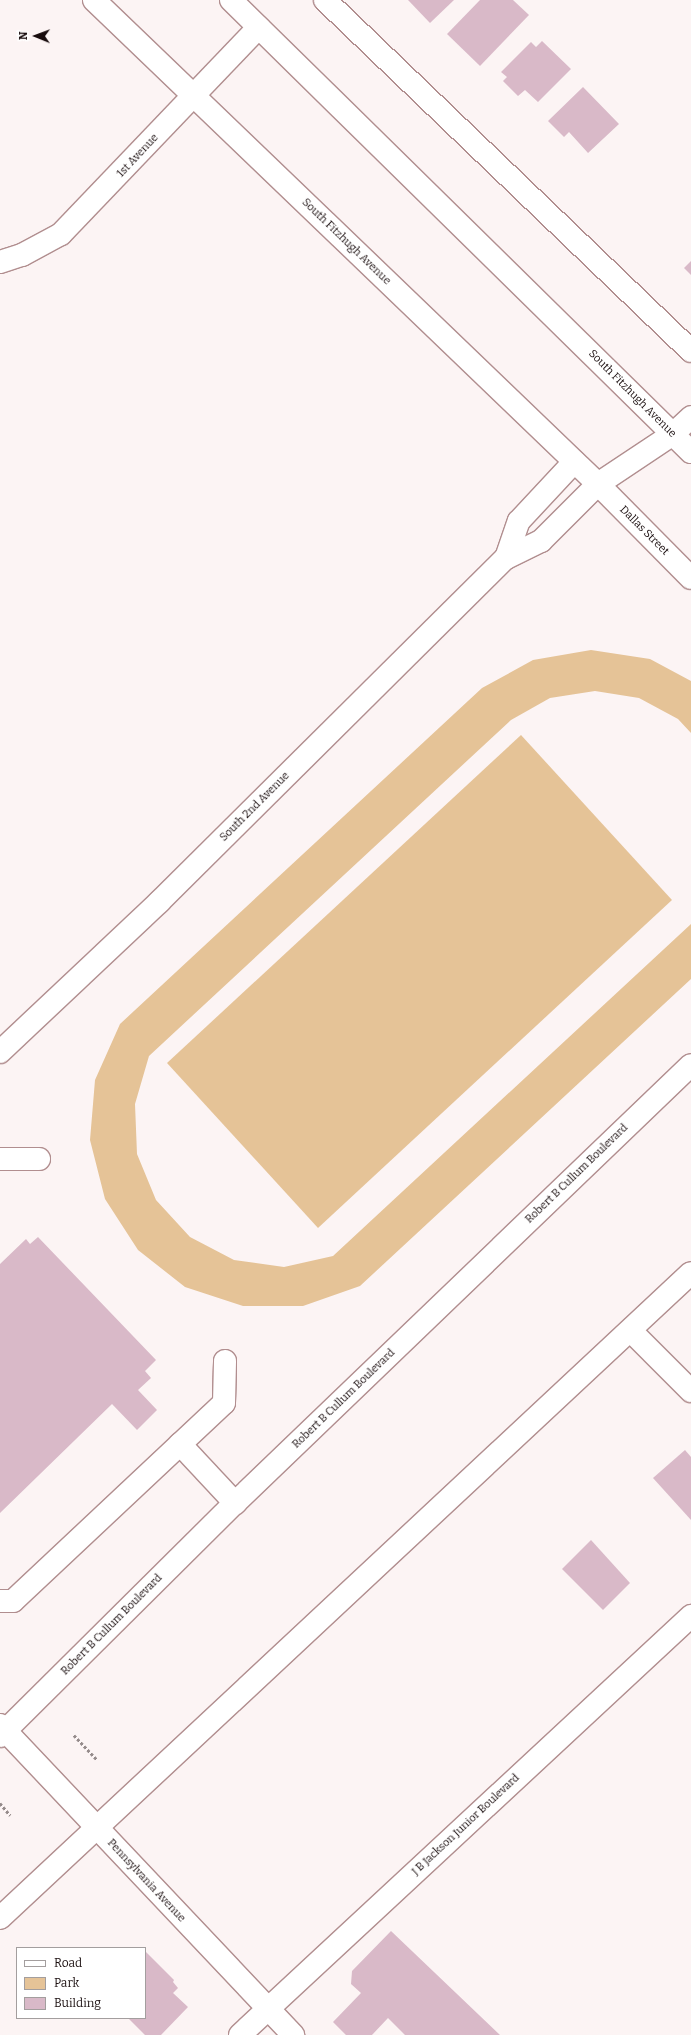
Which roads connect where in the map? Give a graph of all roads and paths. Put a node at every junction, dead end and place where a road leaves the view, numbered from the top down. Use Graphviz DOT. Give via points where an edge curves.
graph roads {
  1 [pos="94,0"];
  2 [pos="231,0"];
  3 [pos="325,0"];
  4 [pos="259,27"];
  5 [pos="194,96"];
  6 [pos="0,262"];
  7 [pos="691,351"];
  8 [pos="691,417"];
  9 [pos="673,434"];
  10 [pos="691,452"];
  11 [pos="574,462"];
  12 [pos="598,484"];
  13 [pos="506,558"];
  14 [pos="691,578"];
  15 [pos="0,1052"];
  16 [pos="691,1065"];
  17 [pos="0,1159"];
  18 [pos="39,1159"];
  19 [pos="691,1273"];
  20 [pos="631,1331"];
  21 [pos="225,1361"];
  22 [pos="691,1391"];
  23 [pos="180,1444"];
  24 [pos="235,1503"];
  25 [pos="0,1601"];
  26 [pos="691,1616"];
  27 [pos="2,1731"];
  28 [pos="74,1735"];
  29 [pos="97,1760"];
  30 [pos="0,1803"];
  31 [pos="10,1814"];
  32 [pos="96,1827"];
  33 [pos="0,1918"];
  34 [pos="267,2010"];
  35 [pos="240,2035"];
  36 [pos="293,2035"];
  1 -- 5 [label="main road, South Fitzhugh Avenue"];
  2 -- 4 [label="main road, South Fitzhugh Avenue"];
  3 -- 7 [label="main road"];
  4 -- 5 [label="main road, 1st Avenue"];
  4 -- 9 [label="main road, South Fitzhugh Avenue"];
  5 -- 6 [label="main road, 1st Avenue" via="61,234 22,255"];
  5 -- 11 [label="main road, South Fitzhugh Avenue"];
  8 -- 9 [label="main road, South 2nd Avenue"];
  9 -- 10 [label="main road, South Fitzhugh Avenue"];
  9 -- 12 [label="main road, South 2nd Avenue"];
  11 -- 12 [label="main road, South Fitzhugh Avenue"];
  11 -- 13 [label="main road, South 2nd Avenue" via="519,521"];
  12 -- 13 [label="main road, South 2nd Avenue" via="541,541"];
  12 -- 14 [label="main road, Dallas Street"];
  13 -- 15 [label="main road, South 2nd Avenue" via="160,902"];
  16 -- 24 [label="main road, Robert B Cullum Boulevard"];
  17 -- 18 [label="main road"];
  19 -- 20 [label="main road"];
  20 -- 22 [label="main road"];
  20 -- 32 [label="main road"];
  21 -- 23 [label="main road" via="224,1403"];
  23 -- 24 [label="main road"];
  23 -- 25 [label="main road" via="13,1601"];
  24 -- 27 [label="main road, Robert B Cullum Boulevard"];
  26 -- 34 [label="main road, J B Jackson Junior Boulevard"];
  27 -- 32 [label="main road, Pennsylvania Avenue"];
  28 -- 29 [label="path"];
  30 -- 31 [label="path"];
  32 -- 33 [label="main road"];
  32 -- 34 [label="main road, Pennsylvania Avenue"];
  34 -- 35 [label="main road, J B Jackson Junior Boulevard"];
  34 -- 36 [label="main road, Pennsylvania Avenue"];
}
